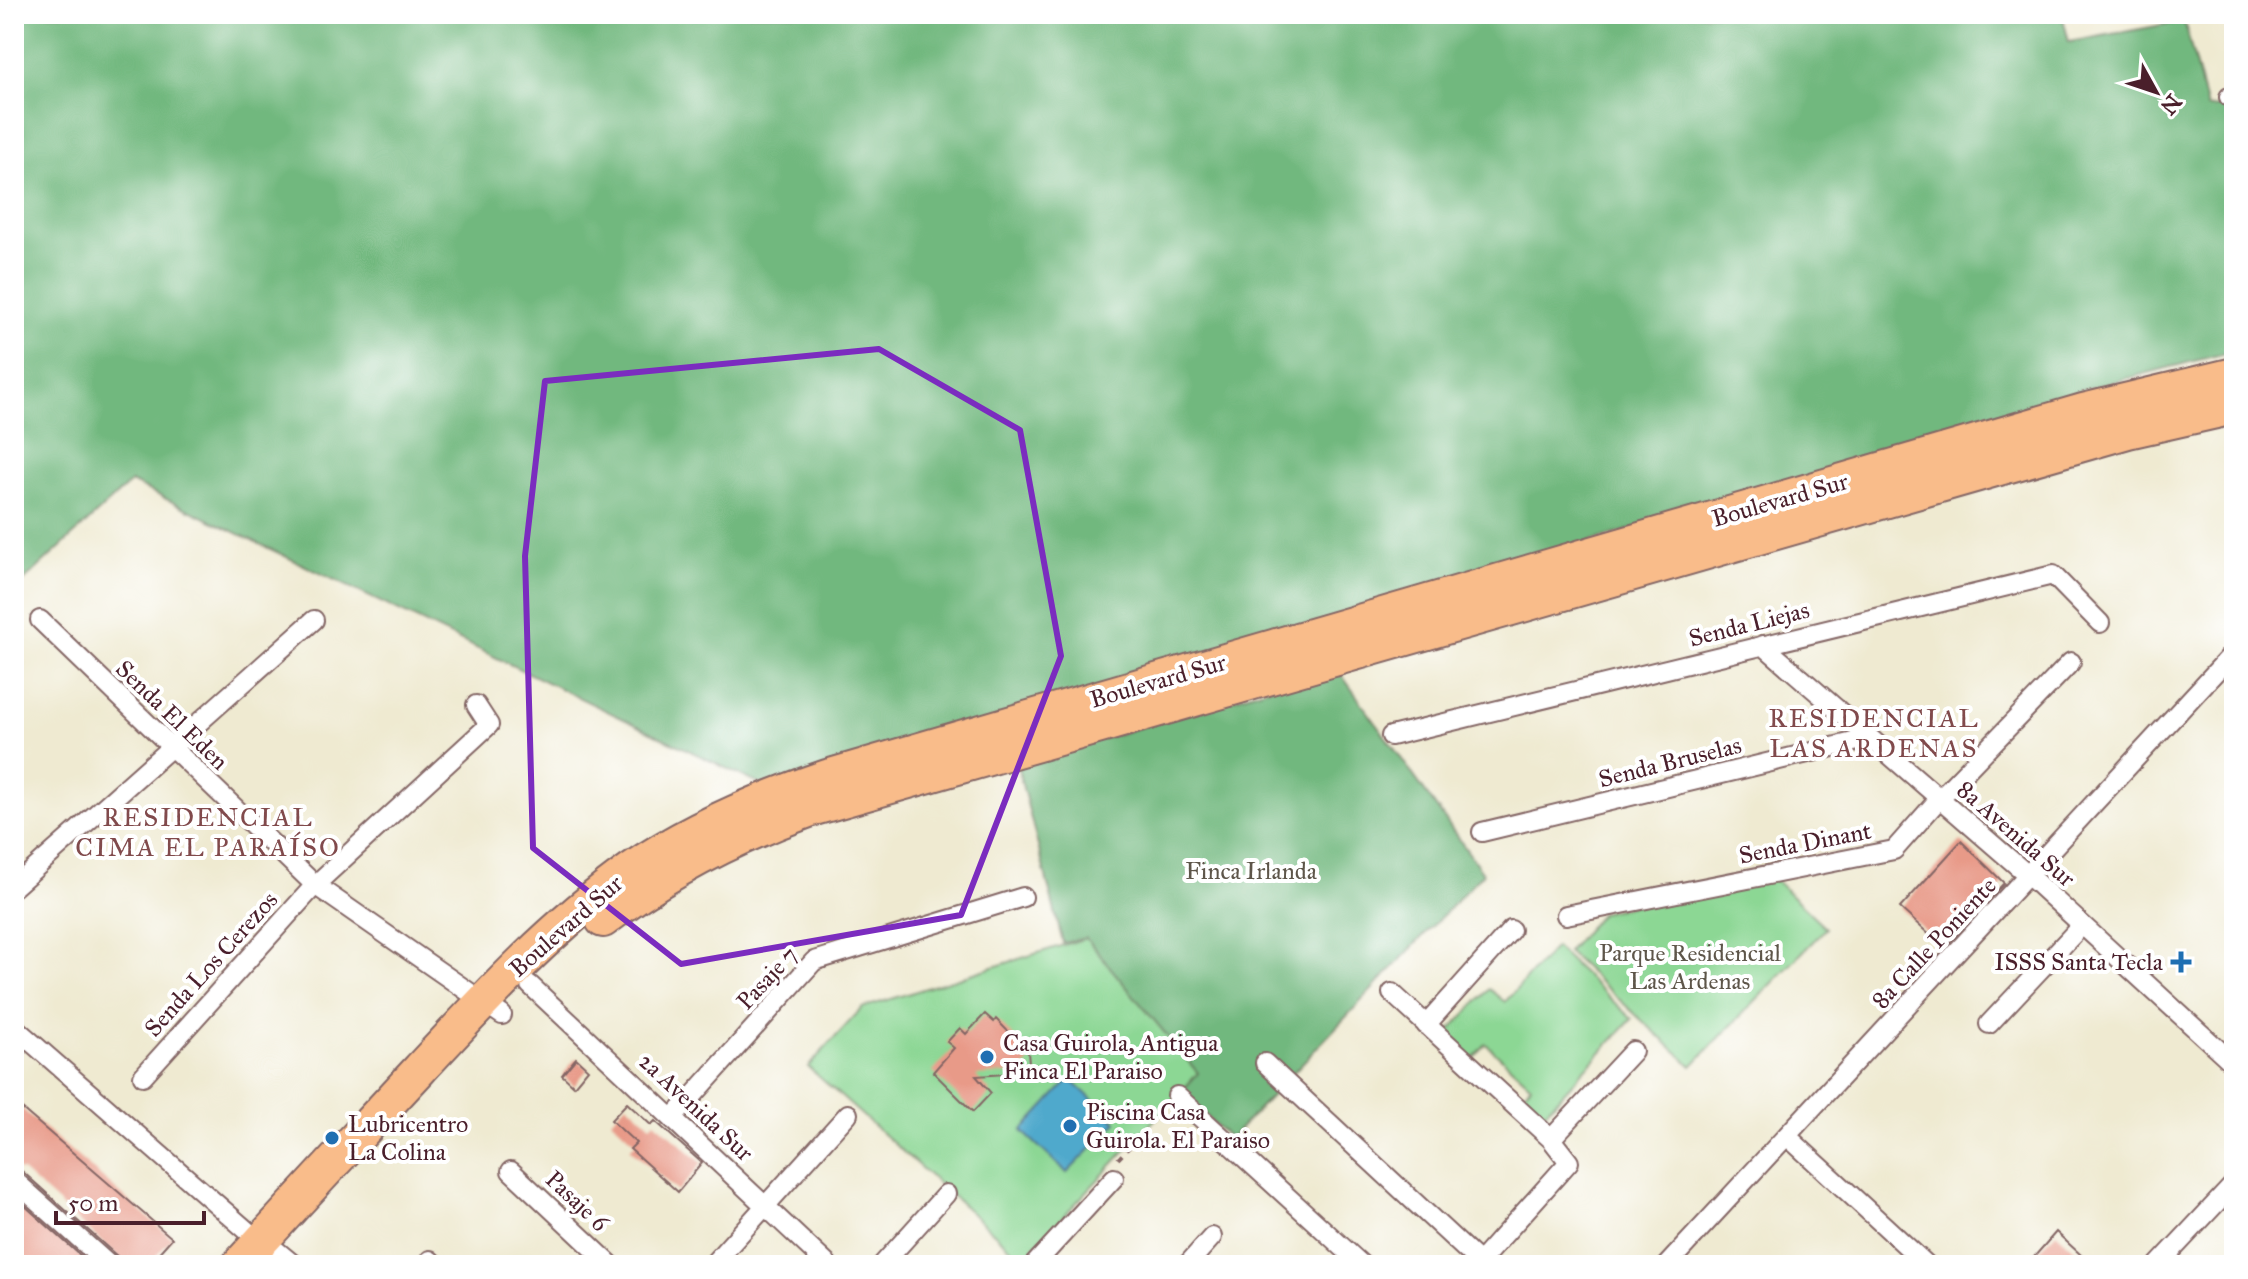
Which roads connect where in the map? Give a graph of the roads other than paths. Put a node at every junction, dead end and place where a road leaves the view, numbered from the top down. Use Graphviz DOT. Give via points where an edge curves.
graph roads {
  1 [pos="2234,375"];
  2 [pos="2234,407"];
  3 [pos="40,620"];
  4 [pos="314,620"];
  5 [pos="2100,623"];
  6 [pos="1763,645"];
  7 [pos="2234,652"];
  8 [pos="2071,662"];
  9 [pos="476,705"];
  10 [pos="1391,736"];
  11 [pos="1870,738"];
  12 [pos="169,748"];
  13 [pos="1939,799"];
  14 [pos="1482,832"];
  15 [pos="2029,876"];
  16 [pos="315,885"];
  17 [pos="14,887"];
  18 [pos="1023,897"];
  19 [pos="1566,915"];
  20 [pos="2082,925"];
  21 [pos="1511,930"];
  22 [pos="530,985"];
  23 [pos="1392,993"];
  24 [pos="492,1008"];
  25 [pos="1989,1024"];
  26 [pos="1426,1025"];
  27 [pos="14,1027"];
  28 [pos="1633,1051"];
  29 [pos="1265,1063"];
  30 [pos="2234,1064"];
  31 [pos="143,1076"];
  32 [pos="1177,1096"];
  33 [pos="848,1114"];
  34 [pos="673,1118"];
  35 [pos="1788,1137"];
  36 [pos="1551,1139"];
  37 [pos="511,1171"];
  38 [pos="1114,1178"];
  39 [pos="14,1180"];
  40 [pos="2234,1184"];
  41 [pos="946,1194"];
  42 [pos="768,1205"];
  43 [pos="1212,1237"];
  44 [pos="267,1258"];
  45 [pos="1478,1264"];
  46 [pos="109,1265"];
  47 [pos="611,1265"];
  48 [pos="712,1265"];
  49 [pos="828,1265"];
  50 [pos="882,1265"];
  51 [pos="1034,1265"];
  52 [pos="1187,1265"];
  53 [pos="1362,1265"];
  54 [pos="1667,1265"];
  55 [pos="1927,1265"];
  56 [pos="2158,1265"];
  1 -- 24 [label="highway, Boulevard Sur" via="2052,420 782,792 709,825 632,870 547,937"];
  2 -- 22 [label="highway, Boulevard Sur" via="2128,431 811,809 723,844 659,880 583,935"];
  3 -- 12 [label="street, Senda El Eden"];
  4 -- 12 [label="street"];
  5 -- 6 [label="street, Senda Liejas" via="2053,575"];
  6 -- 10 [label="street, Senda Liejas"];
  6 -- 11 [label="street, 8a Avenida Sur"];
  7 -- 15 [label="street, 8a Calle Poniente"];
  8 -- 13 [label="street, Senda Dinant"];
  9 -- 16 [label="street, Senda Los Cerezos" via="489,725"];
  11 -- 13 [label="street, 8a Avenida Sur"];
  11 -- 14 [label="street, Senda Bruselas"];
  12 -- 16 [label="street, Senda El Eden"];
  12 -- 17 [label="street"];
  13 -- 15 [label="street, 8a Avenida Sur"];
  13 -- 19 [label="street, Senda Dinant" via="1894,850"];
  15 -- 20 [label="street, 8a Avenida Sur"];
  15 -- 35 [label="street, 8a Calle Poniente"];
  16 -- 24 [label="street, Senda El Eden"];
  16 -- 31 [label="street, Senda Los Cerezos"];
  18 -- 34 [label="street, Pasaje 7" via="814,961"];
  20 -- 25 [label="street"];
  20 -- 30 [label="street, 8a Avenida Sur"];
  21 -- 26 [label="street"];
  22 -- 24 [label="highway, Boulevard Sur"];
  22 -- 34 [label="street, 2a Avenida Sur"];
  23 -- 26 [label="street"];
  24 -- 44 [label="highway, Boulevard Sur"];
  26 -- 36 [label="street"];
  27 -- 44 [label="street"];
  28 -- 36 [label="street"];
  29 -- 45 [label="street"];
  32 -- 53 [label="street"];
  33 -- 42 [label="street"];
  34 -- 42 [label="street, 2a Avenida Sur"];
  35 -- 54 [label="street, 8a Calle Poniente"];
  35 -- 55 [label="street"];
  36 -- 45 [label="street" via="1567,1155 1566,1169"];
  37 -- 47 [label="street, Pasaje 6"];
  38 -- 51 [label="street"];
  39 -- 46 [label="street"];
  40 -- 56 [label="street"];
  41 -- 50 [label="street"];
  42 -- 48 [label="street"];
  42 -- 49 [label="street, 2a Avenida Sur"];
  43 -- 52 [label="street"];
}
